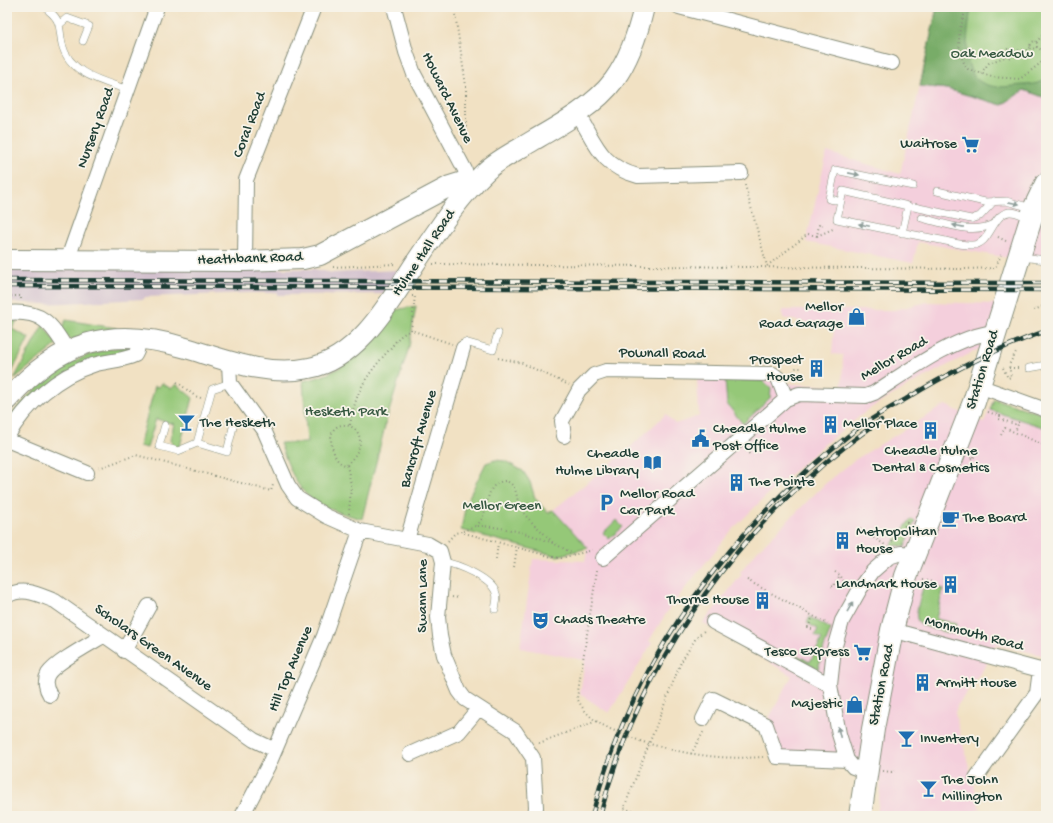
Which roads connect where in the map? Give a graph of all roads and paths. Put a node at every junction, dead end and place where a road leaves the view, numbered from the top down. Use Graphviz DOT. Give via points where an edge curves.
graph roads {
  1 [pos="157,7"];
  2 [pos="314,7"];
  3 [pos="394,7"];
  4 [pos="454,7"];
  5 [pos="644,7"];
  6 [pos="679,7"];
  7 [pos="965,7"];
  8 [pos="49,11"];
  9 [pos="60,24"];
  10 [pos="1046,32"];
  11 [pos="83,41"];
  12 [pos="1036,42"];
  13 [pos="1032,47"];
  14 [pos="1036,47"];
  15 [pos="1014,51"];
  16 [pos="1046,52"];
  17 [pos="1007,56"];
  18 [pos="1046,59"];
  19 [pos="892,63"];
  20 [pos="980,74"];
  21 [pos="128,90"];
  22 [pos="577,113"];
  23 [pos="461,144"];
  24 [pos="741,173"];
  25 [pos="470,183"];
  26 [pos="1046,184"];
  27 [pos="913,186"];
  28 [pos="937,191"];
  29 [pos="835,200"];
  30 [pos="994,201"];
  31 [pos="911,206"];
  32 [pos="1028,214"];
  33 [pos="922,218"];
  34 [pos="994,224"];
  35 [pos="823,226"];
  36 [pos="835,229"];
  37 [pos="905,234"];
  38 [pos="817,236"];
  39 [pos="1010,249"];
  40 [pos="7,260"];
  41 [pos="67,260"];
  42 [pos="1046,260"];
  43 [pos="245,261"];
  44 [pos="398,264"];
  45 [pos="428,264"];
  46 [pos="767,266"];
  47 [pos="331,267"];
  48 [pos="1046,305"];
  49 [pos="1034,310"];
  50 [pos="7,312"];
  51 [pos="411,330"];
  52 [pos="994,332"];
  53 [pos="498,333"];
  54 [pos="139,338"];
  55 [pos="463,348"];
  56 [pos="67,350"];
  57 [pos="1017,350"];
  58 [pos="229,363"];
  59 [pos="1046,365"];
  60 [pos="1003,368"];
  61 [pos="1029,368"];
  62 [pos="177,382"];
  63 [pos="230,383"];
  64 [pos="979,386"];
  65 [pos="786,399"];
  66 [pos="7,400"];
  67 [pos="209,400"];
  68 [pos="1046,410"];
  69 [pos="989,412"];
  70 [pos="234,423"];
  71 [pos="165,425"];
  72 [pos="350,425"];
  73 [pos="1015,432"];
  74 [pos="1001,435"];
  75 [pos="7,436"];
  76 [pos="564,436"];
  77 [pos="7,440"];
  78 [pos="197,443"];
  79 [pos="1046,446"];
  80 [pos="978,454"];
  81 [pos="971,458"];
  82 [pos="347,466"];
  83 [pos="281,468"];
  84 [pos="87,473"];
  85 [pos="346,525"];
  86 [pos="476,526"];
  87 [pos="860,529"];
  88 [pos="360,531"];
  89 [pos="462,532"];
  90 [pos="407,540"];
  91 [pos="498,542"];
  92 [pos="553,544"];
  93 [pos="888,547"];
  94 [pos="517,548"];
  95 [pos="574,554"];
  96 [pos="441,557"];
  97 [pos="603,558"];
  98 [pos="496,559"];
  99 [pos="919,563"];
  100 [pos="514,567"];
  101 [pos="835,572"];
  102 [pos="840,575"];
  103 [pos="923,578"];
  104 [pos="747,580"];
  105 [pos="934,581"];
  106 [pos="832,586"];
  107 [pos="921,586"];
  108 [pos="7,596"];
  109 [pos="856,596"];
  110 [pos="149,606"];
  111 [pos="496,609"];
  112 [pos="813,616"];
  113 [pos="713,622"];
  114 [pos="812,629"];
  115 [pos="839,630"];
  116 [pos="892,630"];
  117 [pos="969,630"];
  118 [pos="103,636"];
  119 [pos="967,636"];
  120 [pos="124,651"];
  121 [pos="1043,669"];
  122 [pos="830,684"];
  123 [pos="50,695"];
  124 [pos="478,709"];
  125 [pos="703,719"];
  126 [pos="594,721"];
  127 [pos="648,744"];
  128 [pos="526,748"];
  129 [pos="275,750"];
  130 [pos="410,754"];
  131 [pos="691,754"];
  132 [pos="776,757"];
  133 [pos="847,760"];
  134 [pos="868,772"];
  135 [pos="976,778"];
  136 [pos="927,788"];
  137 [pos="931,795"];
  138 [pos="242,816"];
  139 [pos="535,816"];
  140 [pos="644,816"];
  141 [pos="860,816"];
  1 -- 21 [label="street, Nursery Road"];
  2 -- 43 [label="street, Coral Road" via="246,180"];
  3 -- 25 [label="street, Howard Avenue" via="414,74"];
  4 -- 23 [label="path" via="466,86 466,131"];
  5 -- 22 [label="main road, Hulme Hall Road" via="629,54 613,82"];
  6 -- 19 [label="street"];
  7 -- 20 [label="path" via="960,29 960,55 968,69"];
  8 -- 9 [label="lane"];
  9 -- 11 [label="lane" via="67,18 89,26"];
  9 -- 21 [label="lane" via="64,52 80,71"];
  10 -- 12 [label="path"];
  12 -- 13 [label="path" via="1031,43"];
  12 -- 14 [label="path"];
  13 -- 14 [label="path"];
  13 -- 15 [label="path"];
  14 -- 16 [label="path"];
  15 -- 17 [label="path" via="1012,57"];
  15 -- 17 [label="path" via="1008,50"];
  17 -- 20 [label="path" via="989,63"];
  18 -- 20 [label="path" via="1020,79"];
  21 -- 41 [label="street, Nursery Road"];
  22 -- 24 [label="street" via="604,158 623,172 638,176"];
  22 -- 25 [label="main road, Hulme Hall Road"];
  24 -- 46 [label="path"];
  25 -- 43 [label="main road, Heathbank Road" via="450,186 316,256 302,259"];
  25 -- 58 [label="main road, Hulme Hall Road" via="395,296 357,342 338,356 310,368 267,369"];
  26 -- 32 [label="main road, Station Road"];
  29 -- 27 [label="lane, one-way" via="829,198 835,170"];
  28 -- 30 [label="lane" via="985,202"];
  30 -- 31 [label="lane, bridge" via="980,216 971,219"];
  30 -- 32 [label="lane, one-way" via="1017,203"];
  31 -- 37 [label="lane"];
  37 -- 31 [label="lane, one-way" via="837,219 844,191"];
  32 -- 34 [label="lane" via="1003,214"];
  32 -- 39 [label="main road, Station Road"];
  32 -- 39 [label="path"];
  34 -- 33 [label="lane, one-way" via="971,228"];
  34 -- 37 [label="lane" via="978,245"];
  35 -- 38 [label="path" via="819,225"];
  36 -- 38 [label="path"];
  38 -- 46 [label="path" via="808,234"];
  39 -- 42 [label="lane"];
  39 -- 46 [label="path" via="995,268"];
  39 -- 52 [label="main road, Station Road"];
  40 -- 41 [label="main road, Heathbank Road"];
  41 -- 43 [label="main road, Heathbank Road"];
  44 -- 47 [label="path"];
  45 -- 46 [label="path"];
  48 -- 49 [label="path"];
  50 -- 56 [label="street" via="38,316 45,320 53,326"];
  51 -- 72 [label="path" via="398,337 365,378 354,404"];
  52 -- 64 [label="main road, Station Road"];
  52 -- 65 [label="street, Mellor Road" via="979,334 932,356 866,396 799,394"];
  53 -- 55 [label="lane" via="493,350 465,342"];
  54 -- 56 [label="main road, Hulme Hall Road" via="106,339"];
  54 -- 58 [label="main road, Hulme Hall Road" via="186,348"];
  54 -- 75 [label="street" via="134,355 77,371 47,390 20,416"];
  55 -- 90 [label="street, Bancroft Avenue"];
  56 -- 66 [label="main road, Hulme Hall Road" via="25,379"];
  57 -- 60 [label="path" via="1009,365 1011,377 1008,378"];
  58 -- 63 [label="street"];
  59 -- 61 [label="lane"];
  62 -- 67 [label="path" via="195,396"];
  63 -- 67 [label="lane" via="212,389"];
  63 -- 83 [label="street, Swann Lane" via="264,430"];
  64 -- 68 [label="street"];
  64 -- 99 [label="main road, Station Road"];
  65 -- 76 [label="street, Pownall Road" via="778,378 773,374 606,371 594,375 579,390 562,421"];
  65 -- 97 [label="street, Mellor Road"];
  67 -- 78 [label="lane"];
  69 -- 73 [label="path" via="1015,424 1019,422"];
  70 -- 78 [label="lane" via="226,452"];
  71 -- 78 [label="lane" via="159,446 178,451"];
  72 -- 82 [label="path" via="358,434 360,445"];
  72 -- 82 [label="path" via="342,425 330,434 335,456"];
  73 -- 74 [label="path" via="1005,428"];
  73 -- 79 [label="path"];
  77 -- 84 [label="street"];
  80 -- 81 [label="path"];
  82 -- 85 [label="path" via="351,485 351,506"];
  83 -- 84 [label="path" via="271,491 136,455"];
  83 -- 85 [label="street, Swann Lane" via="297,498 309,507"];
  85 -- 88 [label="street, Swann Lane"];
  86 -- 89 [label="path"];
  86 -- 92 [label="path" via="509,530"];
  86 -- 92 [label="path" via="484,514 491,489 499,482 506,481 514,487 521,510"];
  87 -- 93 [label="path"];
  88 -- 90 [label="street, Swann Lane"];
  88 -- 129 [label="street, Hill Top Avenue" via="324,636"];
  89 -- 91 [label="path"];
  89 -- 96 [label="path" via="453,535"];
  90 -- 96 [label="street, Swann Lane" via="428,544"];
  91 -- 94 [label="path"];
  91 -- 98 [label="path"];
  92 -- 95 [label="path"];
  94 -- 95 [label="path" via="561,558"];
  94 -- 100 [label="path"];
  95 -- 97 [label="path" via="593,550"];
  96 -- 111 [label="lane" via="490,584 496,593"];
  96 -- 124 [label="street, Swann Lane" via="438,617 444,655 459,691 465,700"];
  97 -- 126 [label="path" via="597,568 577,698 584,711"];
  99 -- 103 [label="path"];
  99 -- 109 [label="street" via="901,553 889,557 873,571"];
  99 -- 116 [label="main road, Station Road"];
  101 -- 102 [label="path"];
  102 -- 106 [label="path"];
  102 -- 109 [label="path" via="850,592"];
  103 -- 105 [label="path"];
  103 -- 107 [label="path"];
  104 -- 112 [label="path"];
  108 -- 118 [label="street, Scholars Green Avenue" via="27,591 55,601"];
  115 -- 109 [label="street, one-way"];
  110 -- 120 [label="street"];
  112 -- 114 [label="path" via="808,627"];
  112 -- 115 [label="path"];
  113 -- 122 [label="street"];
  113 -- 127 [label="path" via="696,638 681,662"];
  115 -- 122 [label="street"];
  116 -- 121 [label="street, Monmouth Road"];
  116 -- 134 [label="main road, Station Road" via="873,729"];
  117 -- 119 [label="path"];
  118 -- 120 [label="street, Scholars Green Avenue"];
  118 -- 123 [label="street" via="56,666 47,675 46,688"];
  120 -- 129 [label="street, Scholars Green Avenue" via="254,740"];
  121 -- 135 [label="street" via="1037,693"];
  133 -- 122 [label="street, one-way" via="839,734"];
  124 -- 128 [label="street, Swann Lane" via="515,731"];
  124 -- 130 [label="street" via="459,732"];
  125 -- 131 [label="path" via="709,722"];
  125 -- 132 [label="street" via="713,699 766,725"];
  126 -- 127 [label="path, bridge"];
  126 -- 128 [label="path"];
  127 -- 131 [label="path"];
  127 -- 140 [label="path" via="624,808"];
  128 -- 139 [label="street, Swann Lane" via="533,758"];
  129 -- 138 [label="street, Hill Top Avenue"];
  131 -- 132 [label="path" via="719,758"];
  132 -- 133 [label="street"];
  133 -- 134 [label="street" via="853,767"];
  134 -- 141 [label="main road, Station Road"];
  136 -- 137 [label="path"];
}
